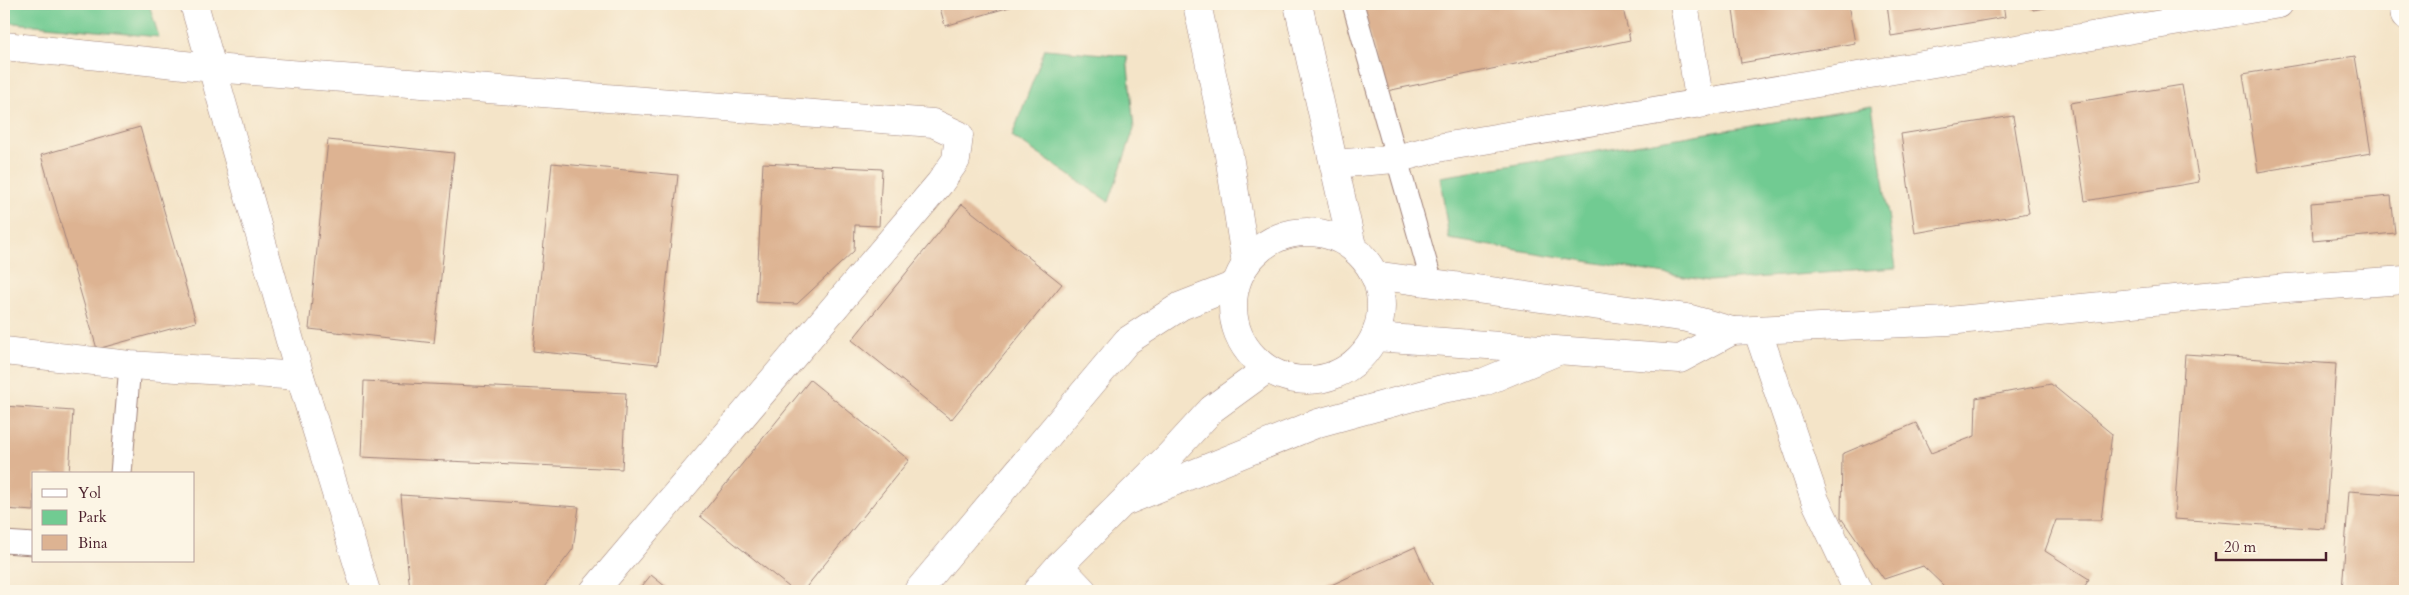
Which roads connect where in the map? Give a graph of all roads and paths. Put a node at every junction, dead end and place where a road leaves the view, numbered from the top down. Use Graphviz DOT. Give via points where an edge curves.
graph roads {
  1 [pos="194,4"];
  2 [pos="1197,4"];
  3 [pos="1298,4"];
  4 [pos="1353,4"];
  5 [pos="1684,4"];
  6 [pos="2279,4"];
  7 [pos="2403,4"];
  8 [pos="2405,16"];
  9 [pos="4,46"];
  10 [pos="213,68"];
  11 [pos="1700,104"];
  12 [pos="1395,159"];
  13 [pos="1334,164"];
  14 [pos="1352,246"];
  15 [pos="1240,274"];
  16 [pos="1374,275"];
  17 [pos="2405,280"];
  18 [pos="1432,283"];
  19 [pos="1745,332"];
  20 [pos="1375,337"];
  21 [pos="1563,349"];
  22 [pos="4,351"];
  23 [pos="130,366"];
  24 [pos="1267,369"];
  25 [pos="300,376"];
  26 [pos="121,472"];
  27 [pos="1124,502"];
  28 [pos="4,542"];
  29 [pos="32,544"];
  30 [pos="1058,566"];
  31 [pos="366,591"];
  32 [pos="594,591"];
  33 [pos="918,591"];
  34 [pos="1038,591"];
  35 [pos="1083,591"];
  36 [pos="1858,591"];
  1 -- 10 [label="street"];
  2 -- 15 [label="street" via="1228,149"];
  3 -- 13 [label="street"];
  4 -- 12 [label="lane"];
  5 -- 11 [label="street"];
  6 -- 11 [label="street"];
  7 -- 8 [label="street"];
  9 -- 10 [label="street"];
  10 -- 25 [label="street"];
  10 -- 32 [label="street" via="934,122 959,135 956,160 940,183"];
  11 -- 12 [label="street" via="1443,147"];
  12 -- 13 [label="street"];
  12 -- 18 [label="lane"];
  13 -- 14 [label="street"];
  14 -- 15 [label="street" via="1331,235 1307,231 1284,235 1262,246"];
  14 -- 16 [label="street" via="1370,264"];
  15 -- 24 [label="street" via="1232,309 1237,332 1249,353"];
  15 -- 33 [label="street" via="1181,306 1127,341"];
  16 -- 18 [label="street"];
  16 -- 20 [label="street" via="1380,288 1382,313"];
  17 -- 19 [label="street" via="2287,288 1948,321"];
  18 -- 19 [label="street" via="1687,318"];
  19 -- 21 [label="street" via="1680,359"];
  19 -- 36 [label="street" via="1814,500"];
  20 -- 21 [label="street"];
  20 -- 24 [label="street" via="1361,358 1340,373 1316,380 1290,378"];
  21 -- 27 [label="street" via="1484,382 1442,389 1318,423"];
  22 -- 23 [label="street"];
  23 -- 25 [label="street"];
  23 -- 26 [label="lane"];
  24 -- 27 [label="street" via="1212,409"];
  25 -- 31 [label="street"];
  27 -- 30 [label="street"];
  28 -- 29 [label="lane"];
  30 -- 34 [label="street"];
  30 -- 35 [label="street"];
}
